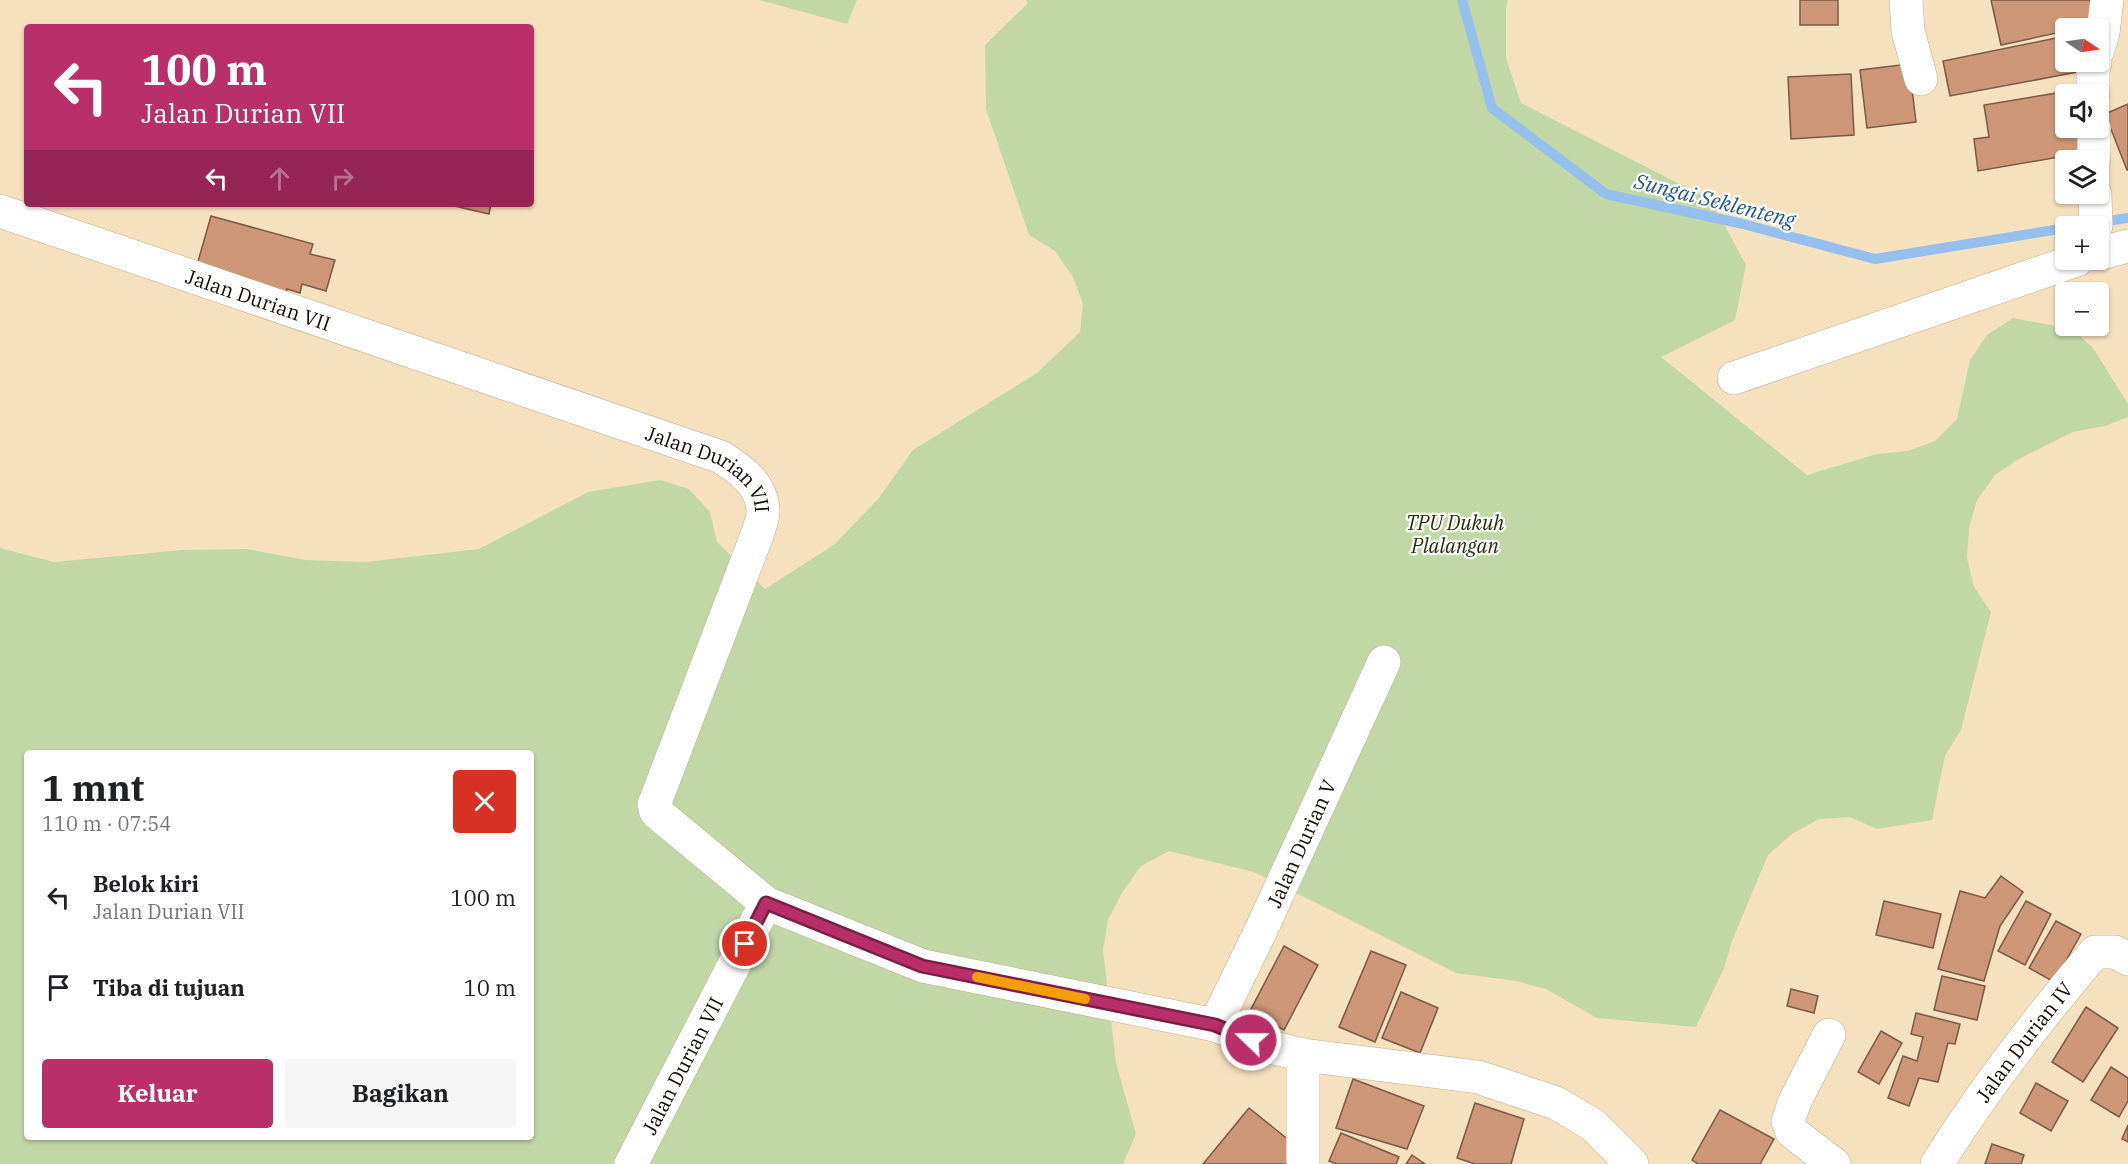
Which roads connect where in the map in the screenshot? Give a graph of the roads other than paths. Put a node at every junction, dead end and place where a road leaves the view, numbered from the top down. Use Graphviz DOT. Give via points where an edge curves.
graph roads {
  1 [pos="1906,0"];
  2 [pos="2107,0"];
  3 [pos="2105,18"];
  4 [pos="1921,79"];
  5 [pos="0,211"];
  6 [pos="2128,246"];
  7 [pos="2109,251"];
  8 [pos="2055,268"];
  9 [pos="1734,378"];
  10 [pos="1384,662"];
  11 [pos="766,903"];
  12 [pos="2128,959"];
  13 [pos="1215,1025"];
  14 [pos="1829,1035"];
  15 [pos="1303,1055"];
  16 [pos="631,1164"];
  17 [pos="1303,1164"];
  18 [pos="1632,1164"];
  19 [pos="1834,1164"];
  20 [pos="1936,1164"];
  1 -- 4 [label="street" via="1908,31"];
  2 -- 3 [label="street"];
  5 -- 11 [label="street, Jalan Durian VII" via="721,458 741,471 759,491 763,512 757,535 654,804 656,812"];
  6 -- 7 [label="street"];
  8 -- 9 [label="street"];
  10 -- 13 [label="street, Jalan Durian V"];
  11 -- 13 [label="street" via="922,966"];
  11 -- 16 [label="street, Jalan Durian VII"];
  12 -- 20 [label="street, Jalan Durian IV" via="2115,952 2096,952 2042,1014"];
  13 -- 15 [label="street" via="1269,1047"];
  14 -- 19 [label="street" via="1788,1121 1792,1132"];
  15 -- 17 [label="street"];
  15 -- 18 [label="street" via="1478,1077 1556,1103 1593,1125"];
}
